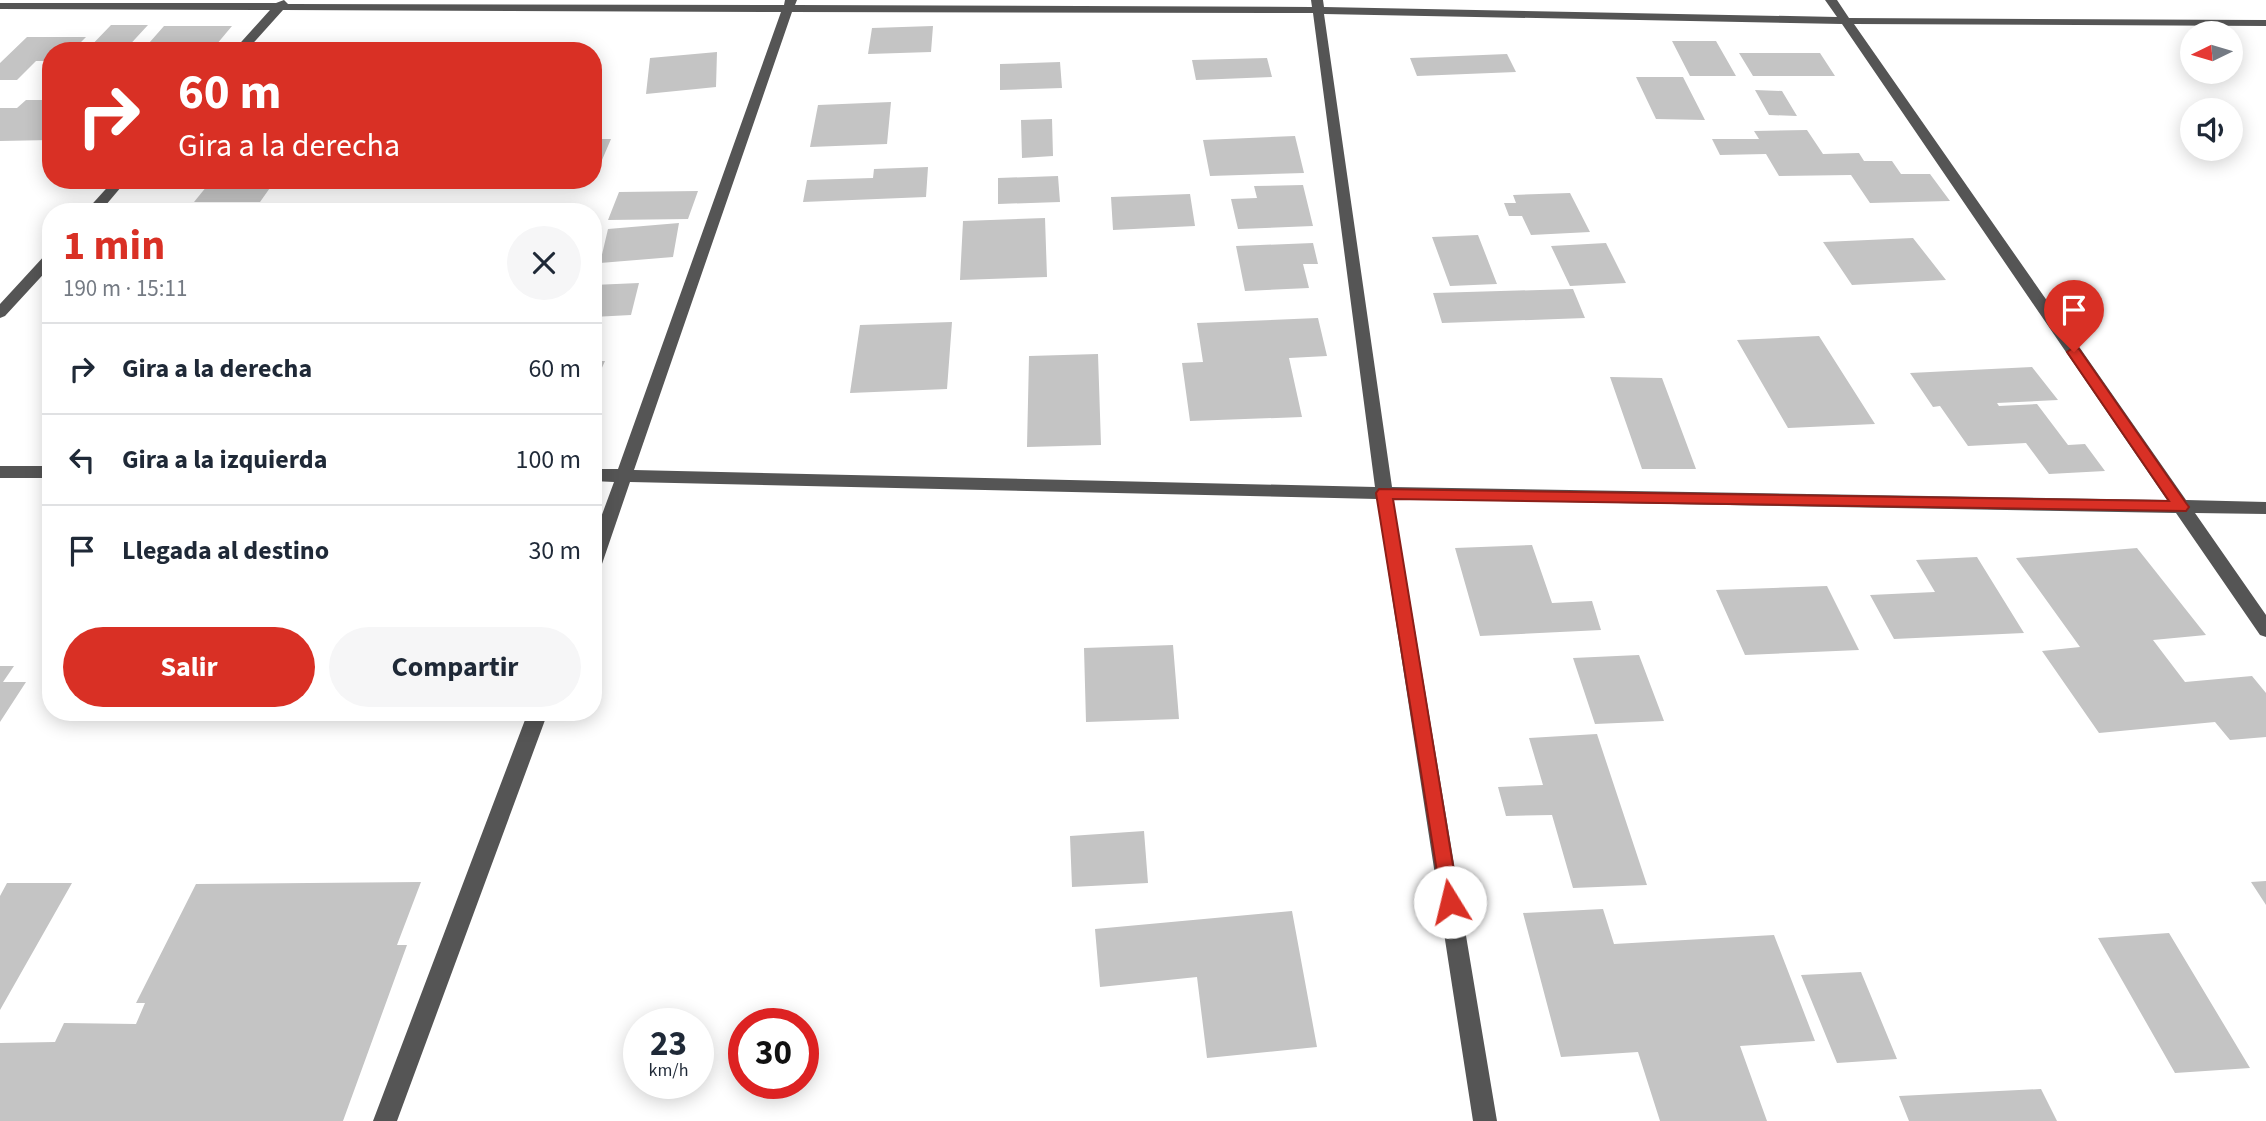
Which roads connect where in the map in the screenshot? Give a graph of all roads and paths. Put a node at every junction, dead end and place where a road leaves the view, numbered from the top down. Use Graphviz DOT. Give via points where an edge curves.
graph roads {
  1 [pos="1831,0"];
  2 [pos="283,3"];
  3 [pos="789,5"];
  4 [pos="1317,5"];
  5 [pos="0,6"];
  6 [pos="1846,21"];
  7 [pos="2266,23"];
  8 [pos="247,42"];
  9 [pos="113,189"];
  10 [pos="100,203"];
  11 [pos="42,267"];
  12 [pos="0,313"];
  13 [pos="0,472"];
  14 [pos="42,472"];
  15 [pos="602,475"];
  16 [pos="627,475"];
  17 [pos="1384,493"];
  18 [pos="2181,507"];
  19 [pos="2266,508"];
  20 [pos="602,540"];
  21 [pos="2266,630"];
  22 [pos="535,721"];
  23 [pos="385,1121"];
  24 [pos="1485,1121"];
  1 -- 6 [label="street"];
  2 -- 3 [label="street"];
  2 -- 5 [label="street"];
  2 -- 8 [label="street"];
  3 -- 4 [label="street"];
  3 -- 16 [label="street"];
  4 -- 6 [label="street"];
  4 -- 17 [label="street"];
  6 -- 7 [label="street"];
  6 -- 18 [label="street"];
  9 -- 10 [label="street"];
  11 -- 12 [label="street"];
  13 -- 14 [label="street"];
  15 -- 16 [label="street"];
  16 -- 17 [label="street"];
  16 -- 20 [label="street"];
  17 -- 18 [label="street"];
  17 -- 24 [label="street"];
  18 -- 19 [label="street"];
  18 -- 21 [label="street"];
  22 -- 23 [label="street"];
}
